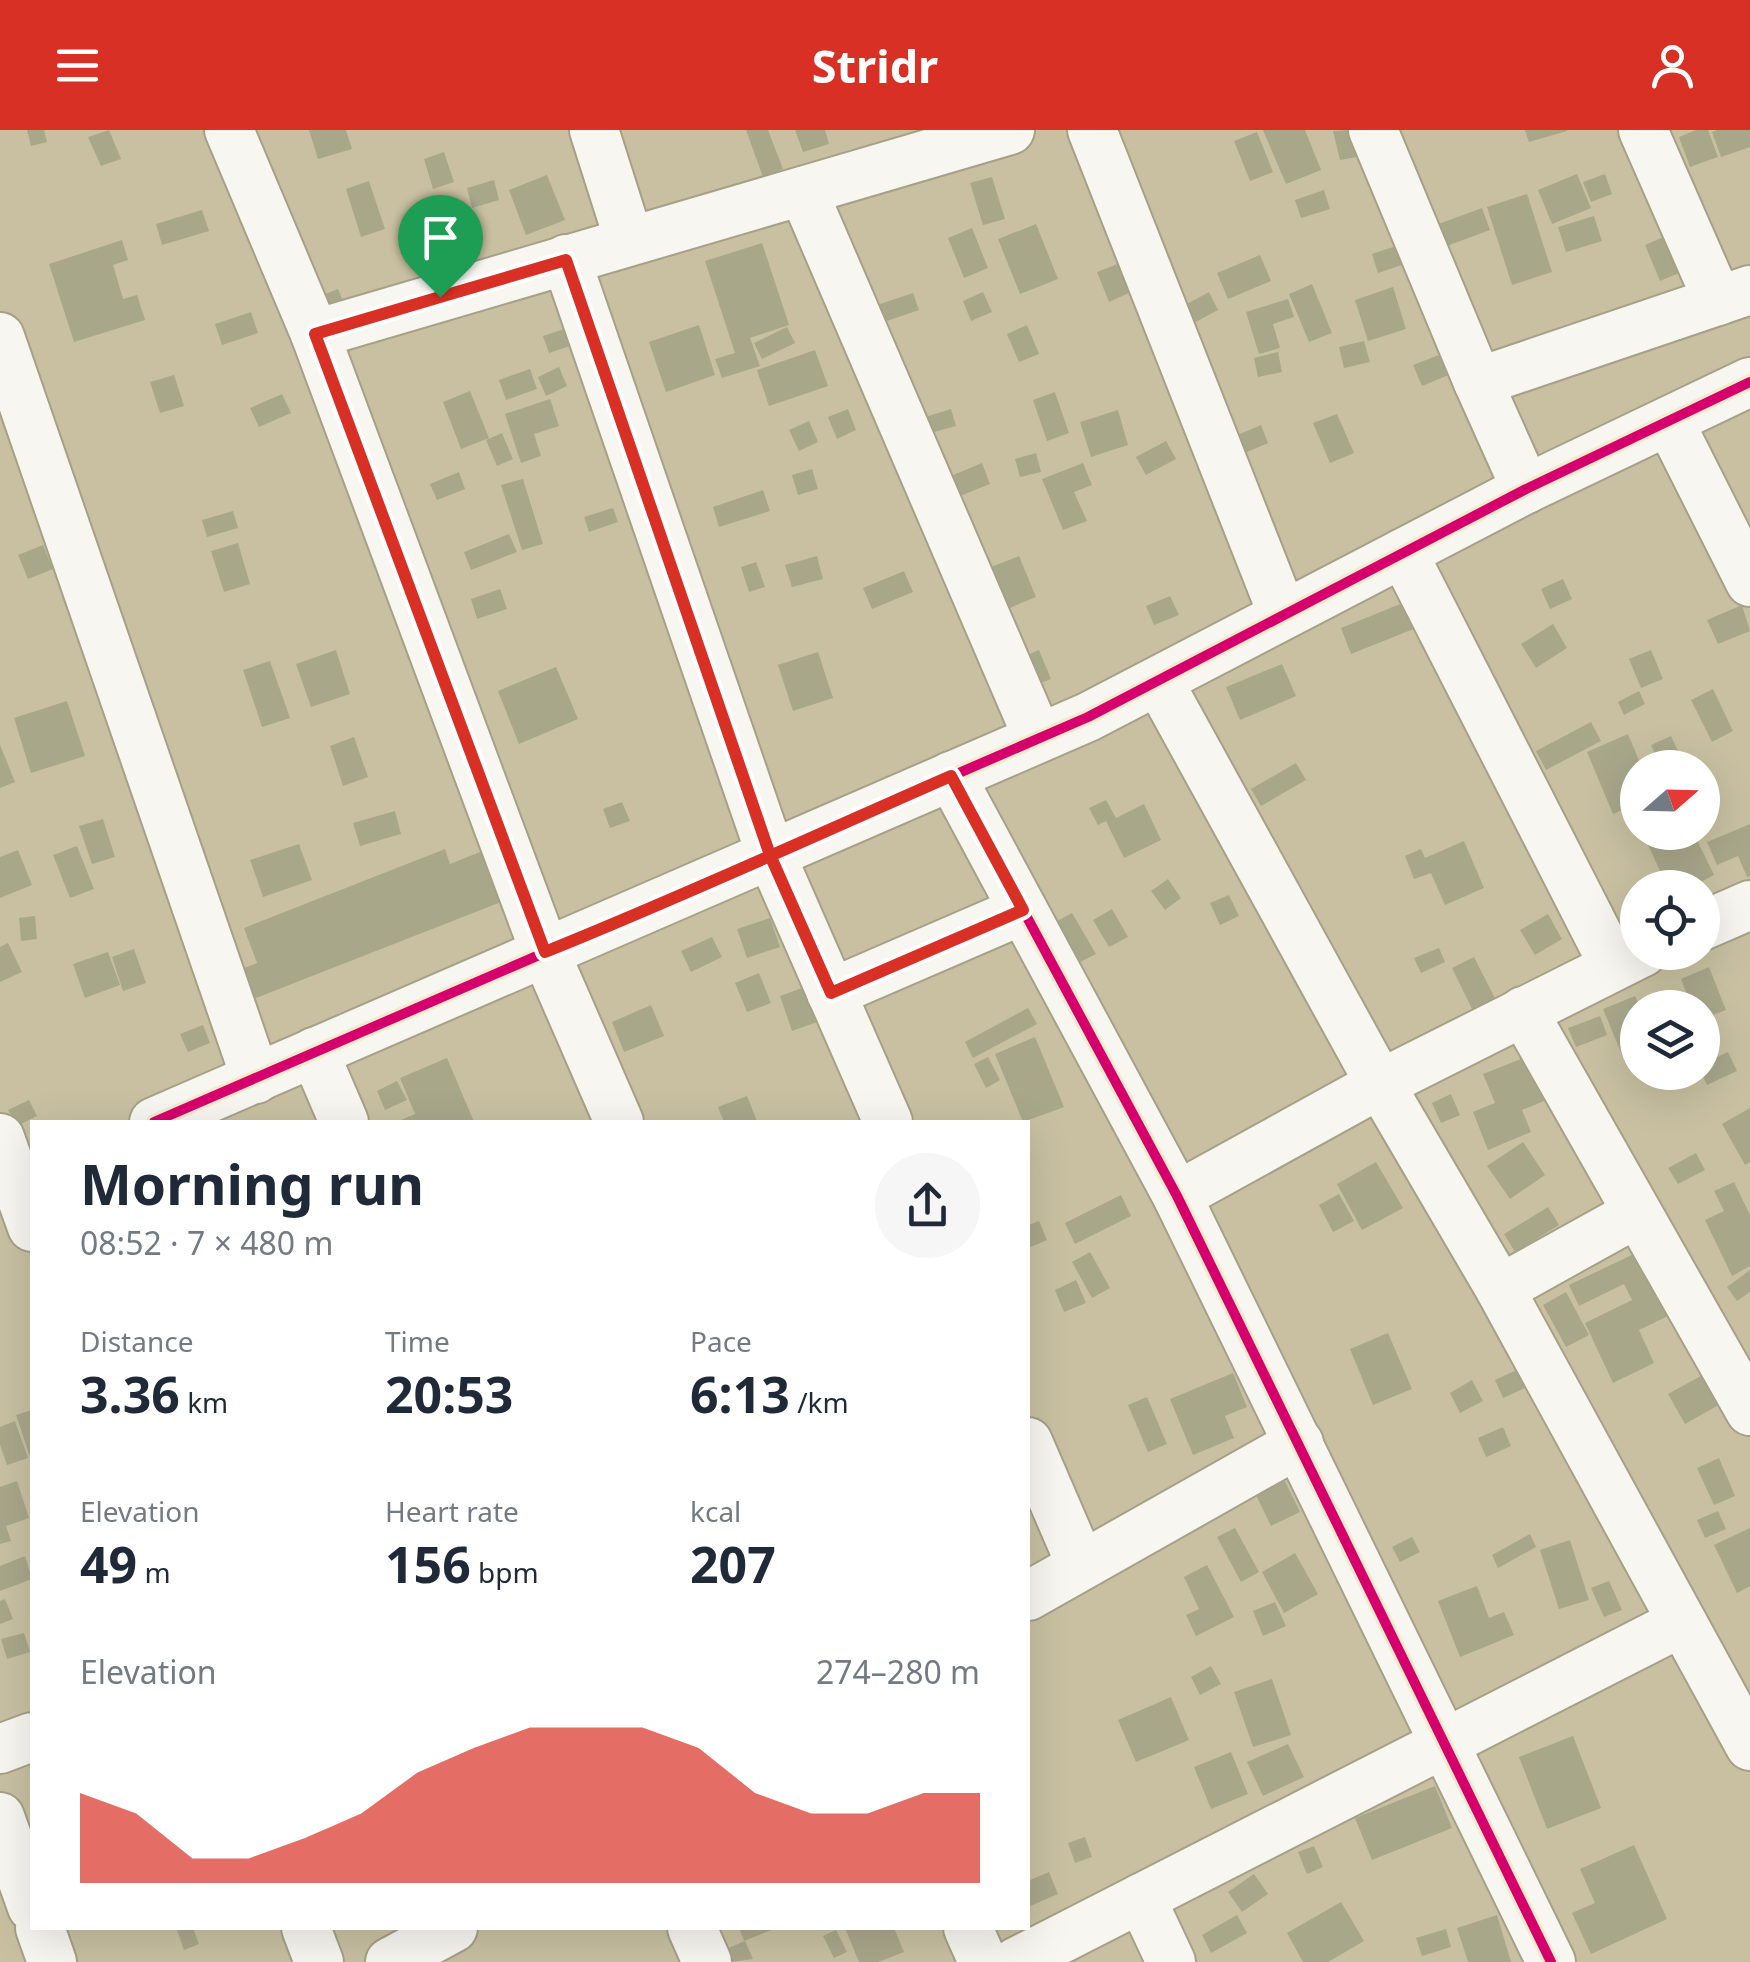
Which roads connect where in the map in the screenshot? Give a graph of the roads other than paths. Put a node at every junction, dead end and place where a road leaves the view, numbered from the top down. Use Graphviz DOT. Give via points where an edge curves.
graph roads {
  1 [pos="229,130"];
  2 [pos="594,130"];
  3 [pos="1010,130"];
  4 [pos="1092,130"];
  5 [pos="1373,130"];
  6 [pos="1644,130"];
  7 [pos="898,146"];
  8 [pos="803,191"];
  9 [pos="630,240"];
  10 [pos="566,260"];
  11 [pos="1734,295"];
  12 [pos="315,334"];
  13 [pos="0,337"];
  14 [pos="1478,382"];
  15 [pos="1750,382"];
  16 [pos="9,394"];
  17 [pos="1669,421"];
  18 [pos="1526,489"];
  19 [pos="1402,552"];
  20 [pos="1750,582"];
  21 [pos="1283,615"];
  22 [pos="1159,682"];
  23 [pos="1038,738"];
  24 [pos="951,776"];
  25 [pos="770,855"];
  26 [pos="1750,905"];
  27 [pos="1023,910"];
  28 [pos="1720,918"];
  29 [pos="1620,945"];
  30 [pos="545,952"];
  31 [pos="1620,963"];
  32 [pos="831,993"];
  33 [pos="1522,1011"];
  34 [pos="314,1052"];
  35 [pos="256,1078"];
  36 [pos="1380,1084"];
  37 [pos="159,1120"];
  38 [pos="343,1120"];
  39 [pos="618,1120"];
  40 [pos="887,1120"];
  41 [pos="12,1169"];
  42 [pos="1176,1196"];
  43 [pos="1638,1213"];
  44 [pos="30,1221"];
  45 [pos="1500,1288"];
  46 [pos="1750,1411"];
  47 [pos="1299,1443"];
  48 [pos="1030,1447"];
  49 [pos="1082,1566"];
  50 [pos="1030,1595"];
  51 [pos="1682,1622"];
  52 [pos="30,1738"];
  53 [pos="1446,1744"];
  54 [pos="1750,1746"];
  55 [pos="0,1749"];
  56 [pos="0,1817"];
  57 [pos="1141,1898"];
  58 [pos="30,1901"];
  59 [pos="41,1930"];
  60 [pos="307,1930"];
  61 [pos="693,1930"];
  62 [pos="969,1930"];
  63 [pos="444,1942"];
  64 [pos="52,1962"];
  65 [pos="320,1962"];
  66 [pos="390,1962"];
  67 [pos="707,1962"];
  68 [pos="983,1962"];
  69 [pos="1016,1962"];
  70 [pos="1170,1962"];
  71 [pos="1551,1962"];
  1 -- 12 [label="street"];
  2 -- 9 [label="street"];
  3 -- 7 [label="street"];
  4 -- 21 [label="street"];
  5 -- 14 [label="street"];
  6 -- 11 [label="street"];
  7 -- 8 [label="street"];
  8 -- 9 [label="street"];
  8 -- 23 [label="street"];
  9 -- 10 [label="street"];
  10 -- 12 [label="street"];
  10 -- 25 [label="street"];
  11 -- 14 [label="street"];
  12 -- 30 [label="street"];
  13 -- 16 [label="street"];
  14 -- 18 [label="street"];
  15 -- 17 [label="street"];
  16 -- 35 [label="street"];
  17 -- 18 [label="street"];
  17 -- 20 [label="street"];
  18 -- 19 [label="street"];
  19 -- 21 [label="street"];
  19 -- 29 [label="street"];
  21 -- 22 [label="street"];
  22 -- 23 [label="street"];
  22 -- 36 [label="street"];
  23 -- 24 [label="street"];
  24 -- 25 [label="street"];
  24 -- 27 [label="street"];
  25 -- 30 [label="street"];
  25 -- 32 [label="street"];
  26 -- 28 [label="street"];
  27 -- 32 [label="street"];
  27 -- 42 [label="street"];
  30 -- 34 [label="street"];
  30 -- 39 [label="street"];
  31 -- 33 [label="street"];
  32 -- 40 [label="street"];
  33 -- 36 [label="street"];
  33 -- 43 [label="street"];
  34 -- 35 [label="street"];
  34 -- 38 [label="street"];
  35 -- 37 [label="street"];
  36 -- 42 [label="street"];
  36 -- 45 [label="street"];
  41 -- 44 [label="street"];
  42 -- 47 [label="street"];
  43 -- 45 [label="street"];
  43 -- 46 [label="street"];
  45 -- 51 [label="street"];
  47 -- 49 [label="street"];
  47 -- 53 [label="street"];
  48 -- 49 [label="street"];
  49 -- 50 [label="street"];
  51 -- 53 [label="street"];
  51 -- 54 [label="street"];
  52 -- 55 [label="street"];
  53 -- 57 [label="street"];
  53 -- 71 [label="street"];
  56 -- 58 [label="street"];
  57 -- 69 [label="street"];
  57 -- 70 [label="street"];
  59 -- 64 [label="street"];
  60 -- 65 [label="street"];
  61 -- 67 [label="street"];
  62 -- 68 [label="street"];
  63 -- 66 [label="street"];
}
